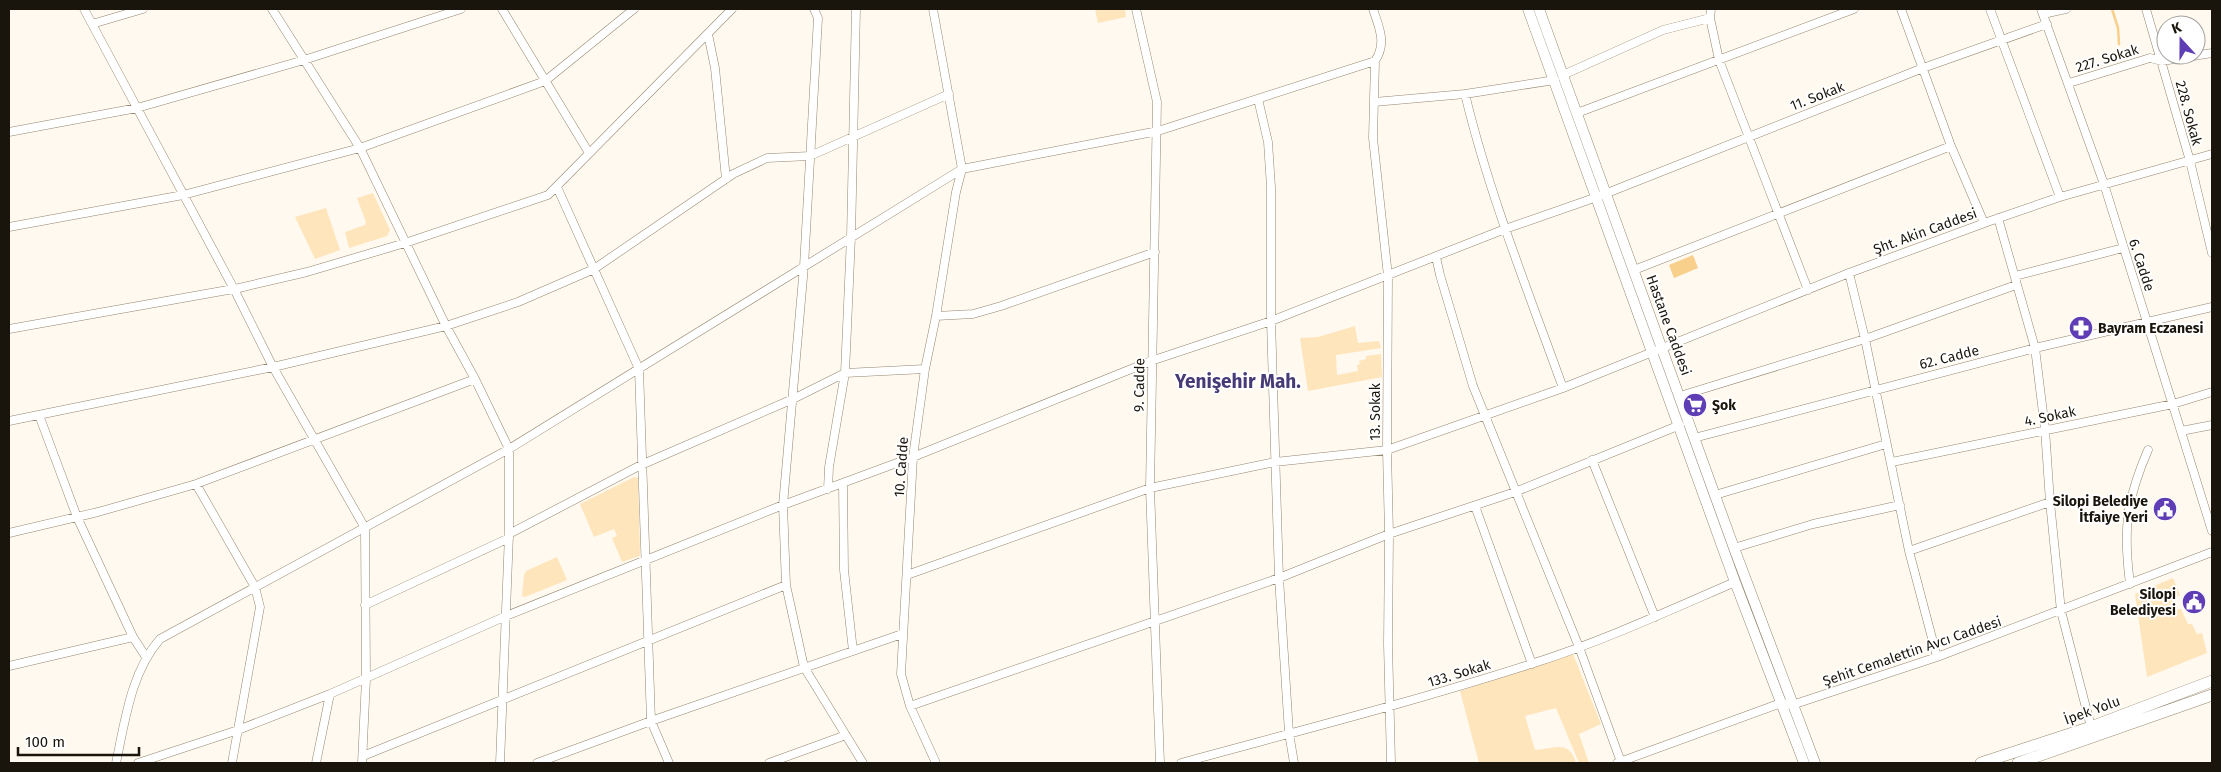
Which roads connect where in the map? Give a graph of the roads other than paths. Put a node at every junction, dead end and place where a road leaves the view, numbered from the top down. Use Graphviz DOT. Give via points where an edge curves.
graph roads {
  1 [pos="84,9"];
  2 [pos="143,9"];
  3 [pos="272,9"];
  4 [pos="461,9"];
  5 [pos="502,9"];
  6 [pos="634,9"];
  7 [pos="732,9"];
  8 [pos="814,9"];
  9 [pos="856,9"];
  10 [pos="933,9"];
  11 [pos="1136,9"];
  12 [pos="1373,9"];
  13 [pos="1528,9"];
  14 [pos="1538,9"];
  15 [pos="1710,9"];
  16 [pos="1854,9"];
  17 [pos="1901,9"];
  18 [pos="1990,9"];
  19 [pos="2066,9"];
  20 [pos="2146,9"];
  21 [pos="2042,11"];
  22 [pos="1710,18"];
  23 [pos="92,24"];
  24 [pos="2047,24"];
  25 [pos="708,34"];
  26 [pos="2001,42"];
  27 [pos="2156,42"];
  28 [pos="304,60"];
  29 [pos="1719,60"];
  30 [pos="2156,60"];
  31 [pos="1375,61"];
  32 [pos="2163,65"];
  33 [pos="1923,68"];
  34 [pos="1559,77"];
  35 [pos="546,81"];
  36 [pos="2069,83"];
  37 [pos="948,94"];
  38 [pos="1465,94"];
  39 [pos="1258,99"];
  40 [pos="1374,102"];
  41 [pos="137,108"];
  42 [pos="1577,113"];
  43 [pos="1158,131"];
  44 [pos="9,132"];
  45 [pos="1749,136"];
  46 [pos="853,137"];
  47 [pos="1951,146"];
  48 [pos="360,148"];
  49 [pos="589,153"];
  50 [pos="2212,154"];
  51 [pos="810,156"];
  52 [pos="2190,161"];
  53 [pos="962,168"];
  54 [pos="726,179"];
  55 [pos="2104,184"];
  56 [pos="557,187"];
  57 [pos="183,195"];
  58 [pos="1601,195"];
  59 [pos="2060,196"];
  60 [pos="1779,213"];
  61 [pos="1998,218"];
  62 [pos="1984,223"];
  63 [pos="9,227"];
  64 [pos="1505,229"];
  65 [pos="851,237"];
  66 [pos="405,243"];
  67 [pos="2123,248"];
  68 [pos="1155,252"];
  69 [pos="2212,253"];
  70 [pos="1436,257"];
  71 [pos="804,266"];
  72 [pos="594,269"];
  73 [pos="1634,270"];
  74 [pos="1849,273"];
  75 [pos="1388,276"];
  76 [pos="2015,276"];
  77 [pos="2016,286"];
  78 [pos="234,288"];
  79 [pos="1808,290"];
  80 [pos="2212,306"];
  81 [pos="936,316"];
  82 [pos="1270,321"];
  83 [pos="2148,323"];
  84 [pos="446,326"];
  85 [pos="9,329"];
  86 [pos="1866,339"];
  87 [pos="2036,348"];
  88 [pos="1658,351"];
  89 [pos="1151,361"];
  90 [pos="273,367"];
  91 [pos="639,369"];
  92 [pos="925,369"];
  93 [pos="845,373"];
  94 [pos="474,379"];
  95 [pos="1563,388"];
  96 [pos="1876,389"];
  97 [pos="2212,392"];
  98 [pos="1680,396"];
  99 [pos="793,399"];
  100 [pos="2173,404"];
  101 [pos="39,415"];
  102 [pos="1485,415"];
  103 [pos="9,421"];
  104 [pos="1680,425"];
  105 [pos="2212,425"];
  106 [pos="2045,429"];
  107 [pos="2181,431"];
  108 [pos="1694,438"];
  109 [pos="316,439"];
  110 [pos="1886,444"];
  111 [pos="509,449"];
  112 [pos="1387,450"];
  113 [pos="2148,450"];
  114 [pos="913,457"];
  115 [pos="1592,460"];
  116 [pos="1275,462"];
  117 [pos="1892,462"];
  118 [pos="640,465"];
  119 [pos="843,483"];
  120 [pos="196,484"];
  121 [pos="1150,488"];
  122 [pos="828,489"];
  123 [pos="1515,492"];
  124 [pos="1715,494"];
  125 [pos="2050,502"];
  126 [pos="783,505"];
  127 [pos="1900,505"];
  128 [pos="1474,506"];
  129 [pos="77,516"];
  130 [pos="364,528"];
  131 [pos="2212,531"];
  132 [pos="9,532"];
  133 [pos="1390,534"];
  134 [pos="509,536"];
  135 [pos="1734,548"];
  136 [pos="1909,551"];
  137 [pos="2212,552"];
  138 [pos="645,562"];
  139 [pos="907,576"];
  140 [pos="1279,578"];
  141 [pos="1736,582"];
  142 [pos="2130,584"];
  143 [pos="786,585"];
  144 [pos="255,587"];
  145 [pos="365,605"];
  146 [pos="2061,611"];
  147 [pos="506,616"];
  148 [pos="1654,617"];
  149 [pos="1154,620"];
  150 [pos="902,634"];
  151 [pos="133,637"];
  152 [pos="647,641"];
  153 [pos="1579,647"];
  154 [pos="853,651"];
  155 [pos="146,657"];
  156 [pos="1937,657"];
  157 [pos="1532,664"];
  158 [pos="9,666"];
  159 [pos="804,667"];
  160 [pos="366,679"];
  161 [pos="2212,681"];
  162 [pos="330,694"];
  163 [pos="2212,695"];
  164 [pos="502,700"];
  165 [pos="1787,704"];
  166 [pos="910,706"];
  167 [pos="1390,706"];
  168 [pos="651,721"];
  169 [pos="2091,727"];
  170 [pos="238,730"];
  171 [pos="1289,733"];
  172 [pos="846,736"];
  173 [pos="363,759"];
  174 [pos="116,763"];
  175 [pos="138,763"];
  176 [pos="232,763"];
  177 [pos="316,763"];
  178 [pos="500,763"];
  179 [pos="537,763"];
  180 [pos="669,763"];
  181 [pos="768,763"];
  182 [pos="863,763"];
  183 [pos="936,763"];
  184 [pos="1160,763"];
  185 [pos="1181,763"];
  186 [pos="1294,763"];
  187 [pos="1391,763"];
  188 [pos="1619,763"];
  189 [pos="1804,763"];
  190 [pos="1815,763"];
  191 [pos="1981,763"];
  192 [pos="2018,763"];
  1 -- 23 [label="street"];
  2 -- 23 [label="street"];
  3 -- 28 [label="street"];
  4 -- 28 [label="street"];
  5 -- 35 [label="street"];
  6 -- 35 [label="street"];
  7 -- 25 [label="street"];
  8 -- 51 [label="street" via="818,18"];
  9 -- 46 [label="street"];
  10 -- 37 [label="street"];
  11 -- 43 [label="street, 9. Cadde" via="1157,102"];
  12 -- 31 [label="street, 13. Sokak" via="1382,33 1381,52"];
  13 -- 34 [label="main road, Hastane Caddesi"];
  14 -- 34 [label="main road, Hastane Caddesi"];
  15 -- 22 [label="street"];
  16 -- 29 [label="street"];
  17 -- 33 [label="street"];
  18 -- 26 [label="street"];
  19 -- 21 [label="street"];
  20 -- 27 [label="street, 228. Sokak"];
  21 -- 24 [label="street, 6. Cadde"];
  22 -- 29 [label="street"];
  22 -- 34 [label="street" via="1664,30"];
  23 -- 41 [label="street"];
  24 -- 26 [label="street, 11. Sokak"];
  24 -- 36 [label="street, 6. Cadde"];
  25 -- 49 [label="street"];
  25 -- 54 [label="street" via="715,68"];
  26 -- 33 [label="street, 11. Sokak"];
  26 -- 59 [label="street"];
  28 -- 41 [label="street"];
  28 -- 48 [label="street"];
  29 -- 42 [label="street"];
  29 -- 45 [label="street"];
  30 -- 36 [label="street, 227. Sokak" via="2150,58"];
  31 -- 39 [label="street"];
  31 -- 40 [label="street, 13. Sokak"];
  32 -- 52 [label="street, 228. Sokak"];
  33 -- 45 [label="street, 11. Sokak"];
  33 -- 47 [label="street"];
  34 -- 38 [label="street"];
  34 -- 42 [label="main road, Hastane Caddesi"];
  34 -- 58 [label="main road, Hastane Caddesi"];
  35 -- 48 [label="street"];
  35 -- 49 [label="street"];
  36 -- 55 [label="street, 6. Cadde"];
  37 -- 46 [label="street"];
  37 -- 53 [label="street"];
  38 -- 40 [label="street"];
  38 -- 64 [label="street"];
  39 -- 43 [label="street"];
  39 -- 82 [label="street" via="1268,142 1271,187"];
  40 -- 75 [label="street, 13. Sokak" via="1373,138"];
  41 -- 44 [label="street"];
  41 -- 57 [label="street"];
  42 -- 58 [label="main road, Hastane Caddesi"];
  43 -- 53 [label="street"];
  43 -- 68 [label="street, 9. Cadde"];
  45 -- 58 [label="street, 11. Sokak"];
  45 -- 60 [label="street"];
  46 -- 51 [label="street"];
  46 -- 65 [label="street"];
  47 -- 60 [label="street"];
  47 -- 62 [label="street"];
  48 -- 57 [label="street"];
  48 -- 66 [label="street"];
  49 -- 56 [label="street"];
  50 -- 52 [label="street, Şht. Akin Caddesi"];
  51 -- 54 [label="street" via="767,158"];
  51 -- 71 [label="street"];
  52 -- 55 [label="street, Şht. Akin Caddesi"];
  52 -- 69 [label="street, 228. Sokak"];
  53 -- 65 [label="street"];
  53 -- 81 [label="street, 10. Cadde"];
  54 -- 72 [label="street"];
  55 -- 59 [label="street, Şht. Akin Caddesi"];
  55 -- 67 [label="street, 6. Cadde"];
  56 -- 66 [label="street" via="548,195"];
  56 -- 72 [label="street"];
  57 -- 63 [label="street"];
  57 -- 78 [label="street"];
  58 -- 64 [label="street, 11. Sokak"];
  58 -- 73 [label="main road, Hastane Caddesi"];
  58 -- 88 [label="main road, Hastane Caddesi"];
  59 -- 61 [label="street, Şht. Akin Caddesi"];
  60 -- 73 [label="street"];
  60 -- 79 [label="street"];
  61 -- 62 [label="street, Şht. Akin Caddesi"];
  61 -- 76 [label="street"];
  62 -- 74 [label="street, Şht. Akin Caddesi"];
  64 -- 70 [label="street, 11. Sokak"];
  64 -- 95 [label="street"];
  65 -- 71 [label="street"];
  65 -- 93 [label="street"];
  66 -- 78 [label="street" via="307,272"];
  66 -- 84 [label="street"];
  67 -- 76 [label="street"];
  67 -- 83 [label="street, 6. Cadde"];
  68 -- 81 [label="street" via="992,309 973,314"];
  68 -- 89 [label="street, 9. Cadde"];
  70 -- 75 [label="street, 11. Sokak"];
  70 -- 102 [label="street" via="1473,386"];
  71 -- 91 [label="street"];
  71 -- 99 [label="street"];
  72 -- 84 [label="street" via="518,302"];
  72 -- 91 [label="street"];
  73 -- 88 [label="main road, Hastane Caddesi"];
  74 -- 79 [label="street, Şht. Akin Caddesi"];
  74 -- 86 [label="street"];
  75 -- 82 [label="street, 11. Sokak"];
  75 -- 112 [label="street, 13. Sokak"];
  76 -- 77 [label="street"];
  77 -- 86 [label="street"];
  77 -- 87 [label="street"];
  78 -- 85 [label="street"];
  78 -- 90 [label="street"];
  79 -- 88 [label="street, Şht. Akin Caddesi"];
  80 -- 83 [label="street, 62. Cadde"];
  81 -- 92 [label="street, 10. Cadde"];
  82 -- 89 [label="street, 11. Sokak"];
  82 -- 116 [label="street"];
  83 -- 87 [label="street, 62. Cadde"];
  83 -- 100 [label="street, 6. Cadde"];
  84 -- 90 [label="street"];
  84 -- 94 [label="street"];
  86 -- 96 [label="street"];
  86 -- 98 [label="street"];
  87 -- 96 [label="street, 62. Cadde"];
  87 -- 106 [label="street"];
  88 -- 95 [label="street, Şht. Akin Caddesi"];
  88 -- 98 [label="main road, Hastane Caddesi"];
  88 -- 104 [label="main road, Hastane Caddesi"];
  89 -- 114 [label="street, 11. Sokak"];
  89 -- 121 [label="street, 9. Cadde"];
  90 -- 101 [label="street"];
  90 -- 109 [label="street"];
  91 -- 111 [label="street"];
  91 -- 118 [label="street"];
  92 -- 93 [label="street"];
  92 -- 114 [label="street, 10. Cadde"];
  93 -- 99 [label="street"];
  93 -- 122 [label="street"];
  94 -- 109 [label="street"];
  94 -- 111 [label="street"];
  95 -- 102 [label="street, Şht. Akin Caddesi"];
  96 -- 108 [label="street, 62. Cadde"];
  96 -- 110 [label="street"];
  97 -- 100 [label="street, 4. Sokak"];
  98 -- 108 [label="main road, Hastane Caddesi"];
  99 -- 118 [label="street"];
  99 -- 126 [label="street"];
  100 -- 106 [label="street, 4. Sokak"];
  100 -- 107 [label="street, 6. Cadde"];
  101 -- 103 [label="street"];
  101 -- 129 [label="street"];
  102 -- 112 [label="street, Şht. Akin Caddesi"];
  102 -- 123 [label="street"];
  104 -- 115 [label="street"];
  104 -- 141 [label="main road, Hastane Caddesi"];
  105 -- 107 [label="street"];
  106 -- 117 [label="street, 4. Sokak"];
  106 -- 125 [label="street"];
  107 -- 131 [label="street, 6. Cadde"];
  108 -- 124 [label="main road, Hastane Caddesi"];
  109 -- 120 [label="street"];
  109 -- 130 [label="street"];
  110 -- 117 [label="street"];
  110 -- 124 [label="street"];
  111 -- 130 [label="street"];
  111 -- 134 [label="street"];
  112 -- 116 [label="street, Şht. Akin Caddesi"];
  112 -- 133 [label="street, 13. Sokak"];
  113 -- 142 [label="street" via="2131,496 2126,522"];
  114 -- 119 [label="street, 11. Sokak"];
  114 -- 139 [label="street, 10. Cadde"];
  115 -- 123 [label="street"];
  115 -- 148 [label="street"];
  116 -- 121 [label="street, Şht. Akin Caddesi"];
  116 -- 140 [label="street"];
  117 -- 127 [label="street"];
  118 -- 134 [label="street"];
  118 -- 138 [label="street"];
  119 -- 122 [label="street, 11. Sokak"];
  119 -- 154 [label="street" via="844,570"];
  120 -- 129 [label="street"];
  120 -- 144 [label="street"];
  121 -- 139 [label="street, Şht. Akin Caddesi"];
  121 -- 149 [label="street, 9. Cadde"];
  122 -- 126 [label="street, 11. Sokak"];
  123 -- 128 [label="street"];
  123 -- 153 [label="street"];
  124 -- 135 [label="main road, Hastane Caddesi"];
  125 -- 136 [label="street"];
  125 -- 146 [label="street"];
  126 -- 138 [label="street, 11. Sokak"];
  126 -- 143 [label="street"];
  127 -- 135 [label="street" via="1813,524"];
  127 -- 136 [label="street"];
  128 -- 133 [label="street"];
  128 -- 157 [label="street"];
  129 -- 132 [label="street"];
  129 -- 151 [label="street"];
  130 -- 144 [label="street"];
  130 -- 145 [label="street"];
  133 -- 140 [label="street"];
  133 -- 167 [label="street, 13. Sokak"];
  134 -- 145 [label="street"];
  134 -- 147 [label="street"];
  135 -- 165 [label="main road, Hastane Caddesi"];
  136 -- 156 [label="street"];
  137 -- 142 [label="street, Şehit Cemalettin Avcı Caddesi"];
  138 -- 147 [label="street, 11. Sokak"];
  138 -- 152 [label="street"];
  139 -- 150 [label="street, 10. Cadde"];
  140 -- 149 [label="street"];
  140 -- 171 [label="street"];
  141 -- 148 [label="street, 133. Sokak"];
  141 -- 165 [label="main road, Hastane Caddesi"];
  142 -- 146 [label="street, Şehit Cemalettin Avcı Caddesi"];
  143 -- 152 [label="street"];
  143 -- 159 [label="street"];
  144 -- 155 [label="street" via="160,639"];
  144 -- 170 [label="street" via="260,608"];
  145 -- 160 [label="street"];
  146 -- 156 [label="street, Şehit Cemalettin Avcı Caddesi"];
  146 -- 169 [label="street"];
  147 -- 160 [label="street, 11. Sokak"];
  147 -- 164 [label="street"];
  148 -- 153 [label="street, 133. Sokak"];
  149 -- 166 [label="street"];
  149 -- 184 [label="street, 9. Cadde"];
  150 -- 154 [label="street"];
  150 -- 166 [label="street, 10. Cadde" via="901,674"];
  151 -- 155 [label="street"];
  151 -- 158 [label="street"];
  152 -- 164 [label="street"];
  152 -- 168 [label="street"];
  153 -- 157 [label="street, 133. Sokak"];
  153 -- 188 [label="street"];
  154 -- 159 [label="street"];
  155 -- 174 [label="street" via="138,675"];
  156 -- 165 [label="street, Şehit Cemalettin Avcı Caddesi"];
  157 -- 167 [label="street, 133. Sokak"];
  159 -- 168 [label="street"];
  159 -- 172 [label="street"];
  160 -- 162 [label="street, 11. Sokak"];
  160 -- 173 [label="street"];
  161 -- 169 [label="highway, İpek Yolu"];
  162 -- 170 [label="street, 11. Sokak"];
  162 -- 177 [label="street"];
  163 -- 192 [label="highway"];
  164 -- 173 [label="street"];
  164 -- 178 [label="street"];
  165 -- 188 [label="street, Şehit Cemalettin Avcı Caddesi"];
  165 -- 189 [label="main road, Hastane Caddesi"];
  165 -- 190 [label="main road, Hastane Caddesi"];
  166 -- 183 [label="street, 10. Cadde"];
  167 -- 171 [label="street, 133. Sokak"];
  167 -- 187 [label="street, 13. Sokak"];
  168 -- 179 [label="street"];
  168 -- 180 [label="street"];
  169 -- 191 [label="highway, İpek Yolu"];
  170 -- 175 [label="street, 11. Sokak"];
  170 -- 176 [label="street"];
  171 -- 185 [label="street, 133. Sokak"];
  171 -- 186 [label="street"];
  172 -- 181 [label="street"];
  172 -- 182 [label="street"];
}
